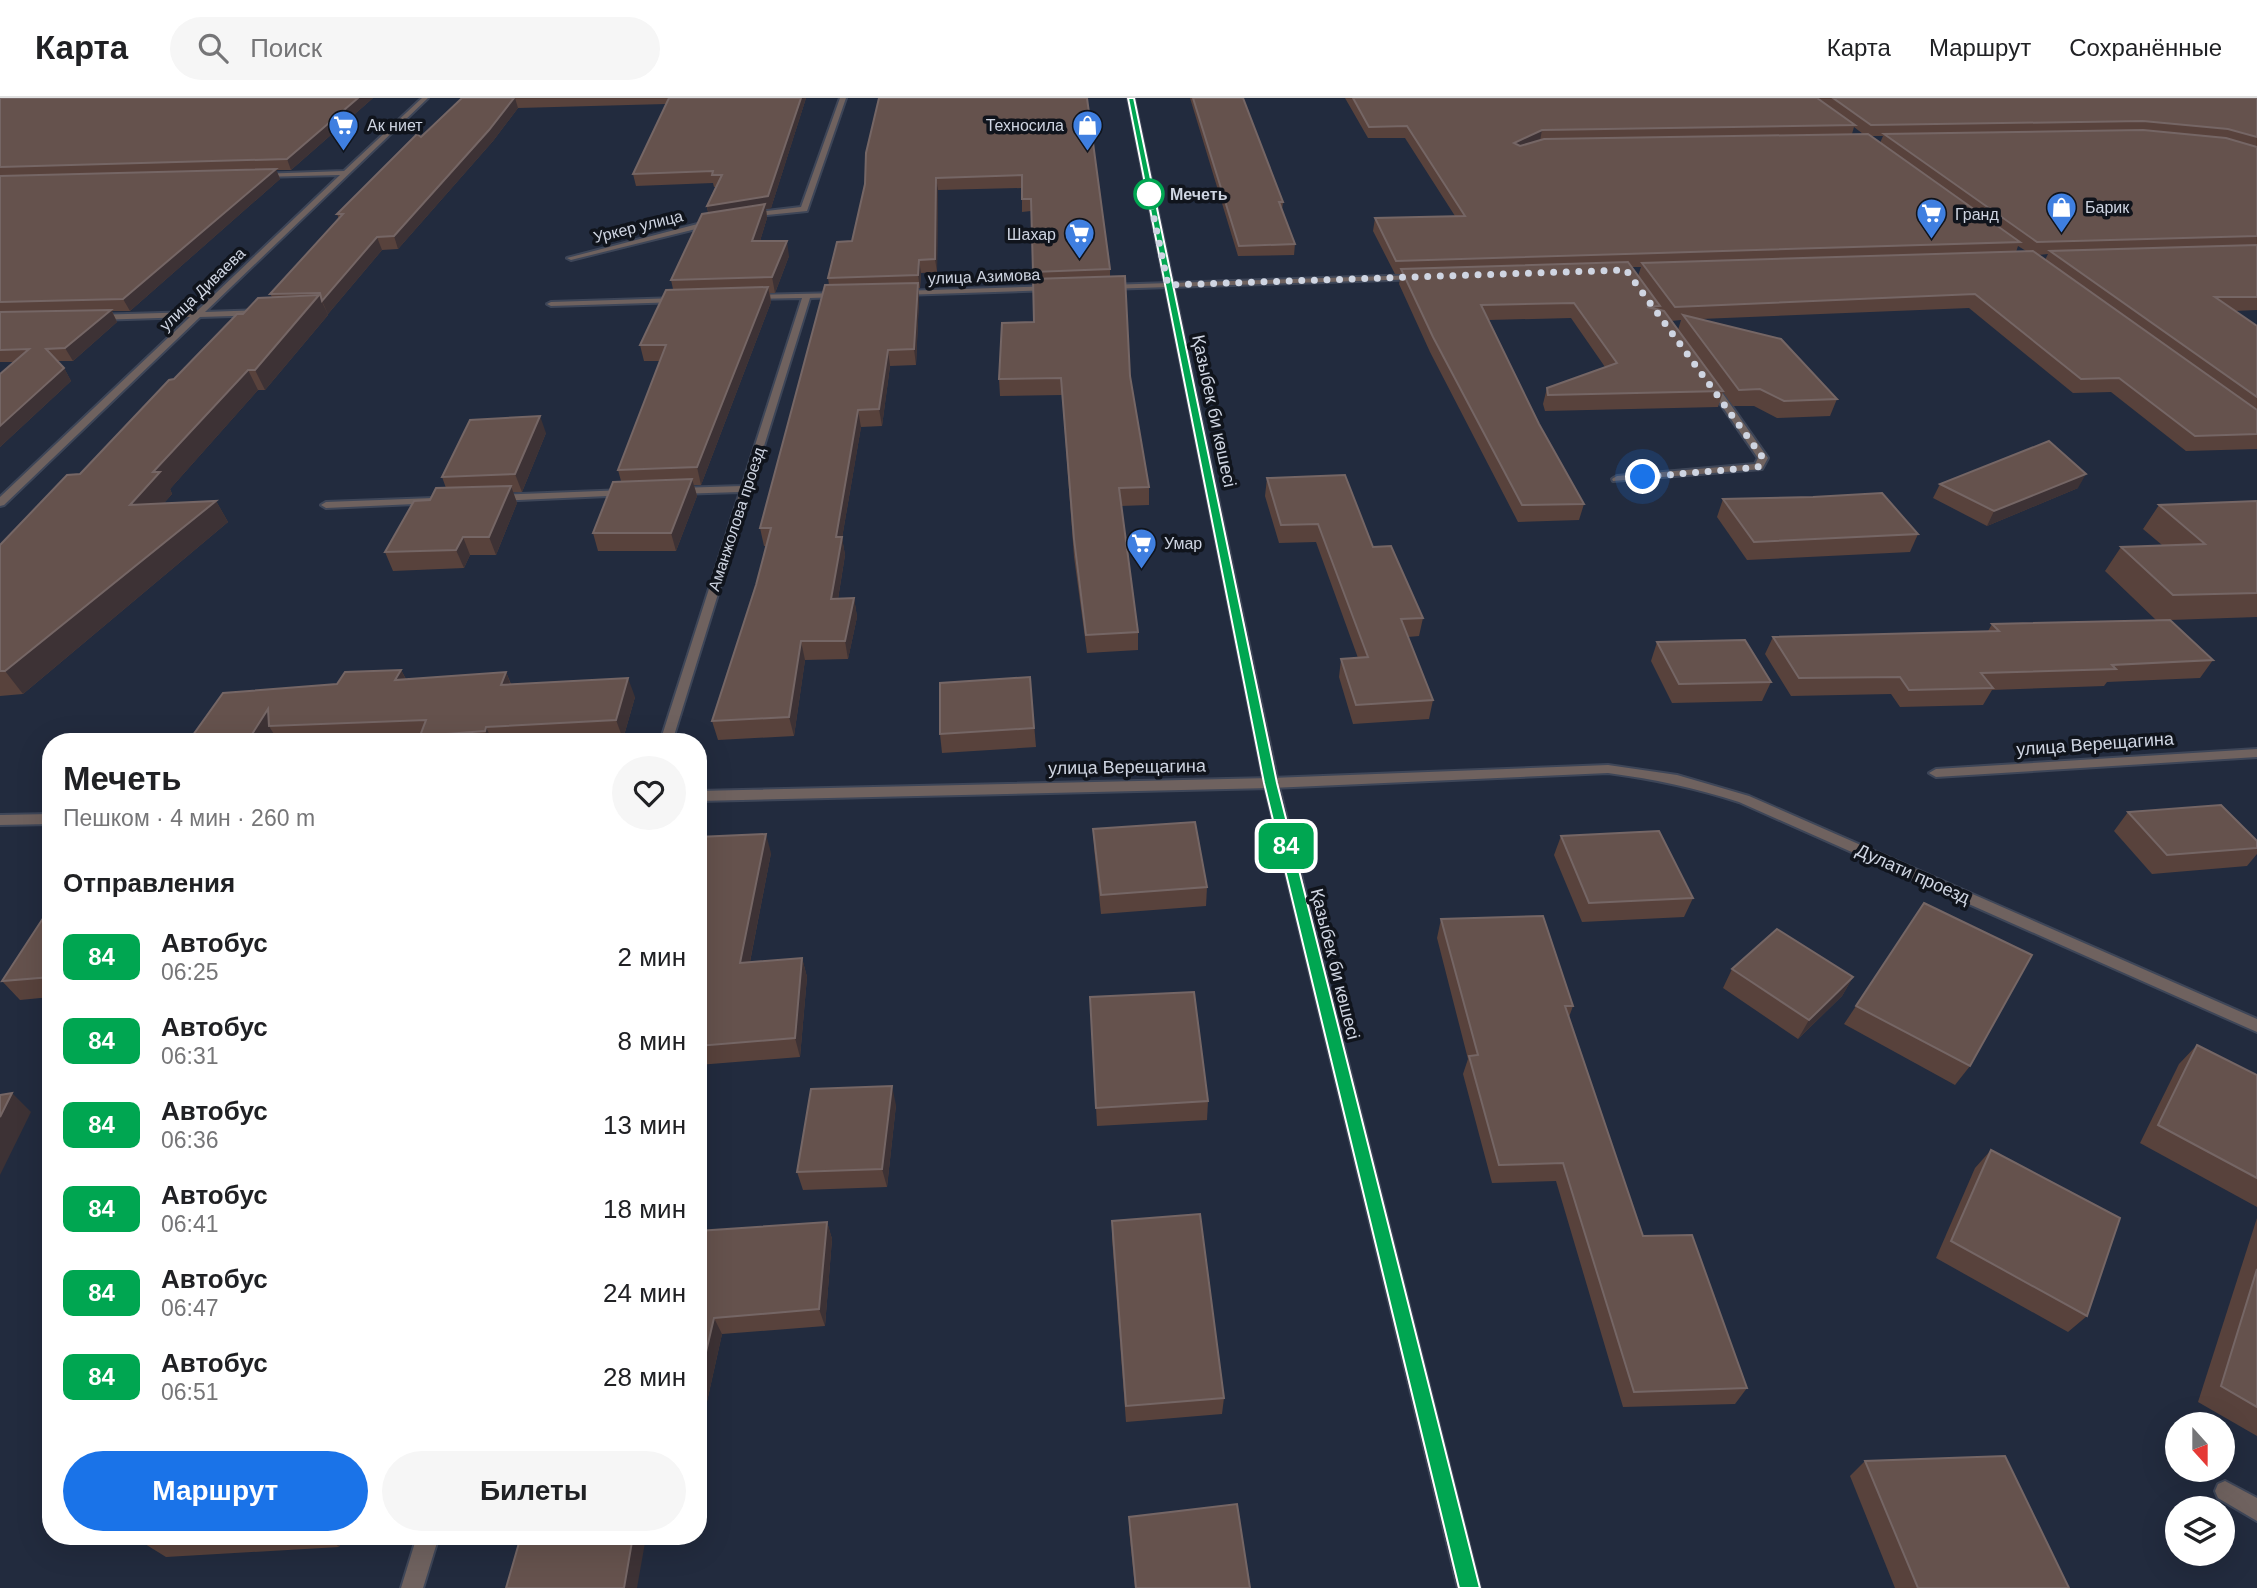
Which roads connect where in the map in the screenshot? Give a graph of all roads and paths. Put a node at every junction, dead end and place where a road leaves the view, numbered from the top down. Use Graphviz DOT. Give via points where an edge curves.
graph roads {
  1 [pos="425,98"];
  2 [pos="843,98"];
  3 [pos="1131,98"];
  4 [pos="344,173"];
  5 [pos="248,176"];
  6 [pos="742,216"];
  7 [pos="717,221"];
  8 [pos="571,258"];
  9 [pos="1426,277"];
  10 [pos="1168,285"];
  11 [pos="1098,287"];
  12 [pos="1057,288"];
  13 [pos="890,293"];
  14 [pos="848,295"];
  15 [pos="807,296"];
  16 [pos="739,298"];
  17 [pos="686,300"];
  18 [pos="551,304"];
  19 [pos="272,312"];
  20 [pos="195,315"];
  21 [pos="84,317"];
  22 [pos="1701,370"];
  23 [pos="1617,479"];
  24 [pos="746,489"];
  25 [pos="662,492"];
  26 [pos="634,493"];
  27 [pos="480,499"];
  28 [pos="452,500"];
  29 [pos="0,503"];
  30 [pos="327,505"];
  31 [pos="669,733"];
  32 [pos="2257,753"];
  33 [pos="1556,771"];
  34 [pos="1936,774"];
  35 [pos="1271,783"];
  36 [pos="707,796"];
  37 [pos="42,819"];
  38 [pos="0,821"];
  39 [pos="2257,1026"];
  40 [pos="2225,1491"];
  41 [pos="2257,1510"];
  42 [pos="425,1545"];
  43 [pos="412,1588"];
  44 [pos="1469,1588"];
  1 -- 4 [label="street, улица Диваева"];
  2 -- 6 [label="street" via="804,209"];
  3 -- 10 [label="main road, Қазыбек би көшесі"];
  4 -- 5 [label="street"];
  4 -- 20 [label="street, улица Диваева"];
  7 -- 8 [label="street, Уркер улица"];
  9 -- 10 [label="street"];
  10 -- 11 [label="street"];
  10 -- 35 [label="main road, Қазыбек би көшесі"];
  12 -- 13 [label="street, улица Азимова"];
  14 -- 15 [label="street"];
  15 -- 16 [label="street"];
  15 -- 24 [label="street, Аманжолова проезд"];
  17 -- 18 [label="street"];
  19 -- 20 [label="street"];
  20 -- 21 [label="street"];
  20 -- 29 [label="street, улица Диваева"];
  22 -- 23 [label="street" via="1763,458 1758,467"];
  24 -- 25 [label="street"];
  24 -- 31 [label="street, Аманжолова проезд"];
  26 -- 27 [label="street"];
  28 -- 30 [label="street"];
  32 -- 34 [label="street, улица Верещагина"];
  33 -- 35 [label="street, улица Верещагина"];
  33 -- 39 [label="street, Дулати проезд" via="1661,774 1744,799"];
  35 -- 36 [label="street, улица Верещагина"];
  35 -- 44 [label="main road, Қазыбек би көшесі"];
  37 -- 38 [label="street"];
  40 -- 41 [label="street"];
  42 -- 43 [label="street"];
}
